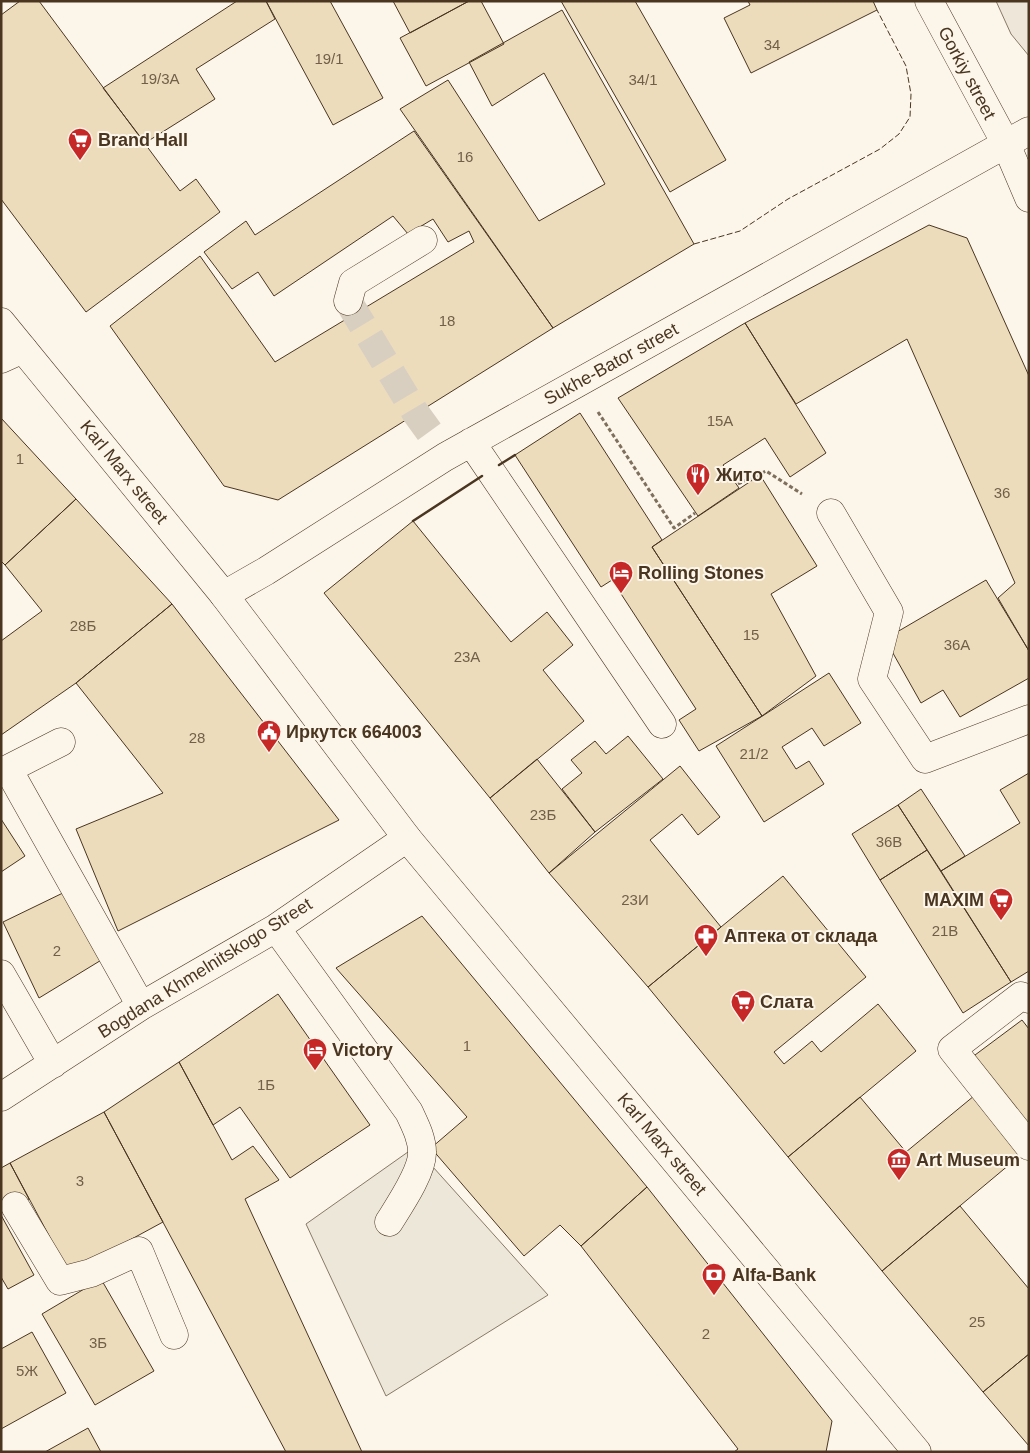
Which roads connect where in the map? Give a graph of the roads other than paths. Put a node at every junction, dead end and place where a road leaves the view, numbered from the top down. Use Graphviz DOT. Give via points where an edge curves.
graph roads {
  1 [pos="929,1"];
  2 [pos="1029,131"];
  3 [pos="1006,144"];
  4 [pos="1029,198"];
  5 [pos="422,240"];
  6 [pos="348,301"];
  7 [pos="1,322"];
  8 [pos="12,354"];
  9 [pos="471,442"];
  10 [pos="831,513"];
  11 [pos="224,594"];
  12 [pos="1029,719"];
  13 [pos="662,724"];
  14 [pos="60,742"];
  15 [pos="407,838"];
  16 [pos="276,928"];
  17 [pos="1,974"];
  18 [pos="1029,998"];
  19 [pos="141,1006"];
  20 [pos="53,1064"];
  21 [pos="1,1097"];
  22 [pos="1029,1146"];
  23 [pos="15,1206"];
  24 [pos="389,1222"];
  25 [pos="174,1335"];
  26 [pos="917,1452"];
  1 -- 3 [label="street, Gorkiy street"];
  2 -- 3 [label="street, Sukhe-Bator street"];
  3 -- 4 [label="street"];
  3 -- 9 [label="street, Sukhe-Bator street"];
  5 -- 6 [label="street" via="353,283"];
  7 -- 8 [label="street"];
  8 -- 11 [label="street, Karl Marx street"];
  9 -- 11 [label="street, Sukhe-Bator street" via="441,449 266,571"];
  9 -- 13 [label="street"];
  10 -- 12 [label="street" via="889,612 872,679 926,759"];
  11 -- 15 [label="street"];
  14 -- 19 [label="street" via="8,769"];
  15 -- 16 [label="street, Bogdana Khmelnitskogo Street"];
  15 -- 26 [label="street, Karl Marx street"];
  16 -- 19 [label="street, Bogdana Khmelnitskogo Street"];
  16 -- 24 [label="street" via="409,1112 420,1138 422,1154 411,1187"];
  17 -- 20 [label="street"];
  18 -- 22 [label="street" via="1020,996 952,1049"];
  19 -- 20 [label="street, Bogdana Khmelnitskogo Street"];
  20 -- 21 [label="street, Bogdana Khmelnitskogo Street"];
  23 -- 25 [label="street" via="60,1281 91,1273 139,1251"];
}
